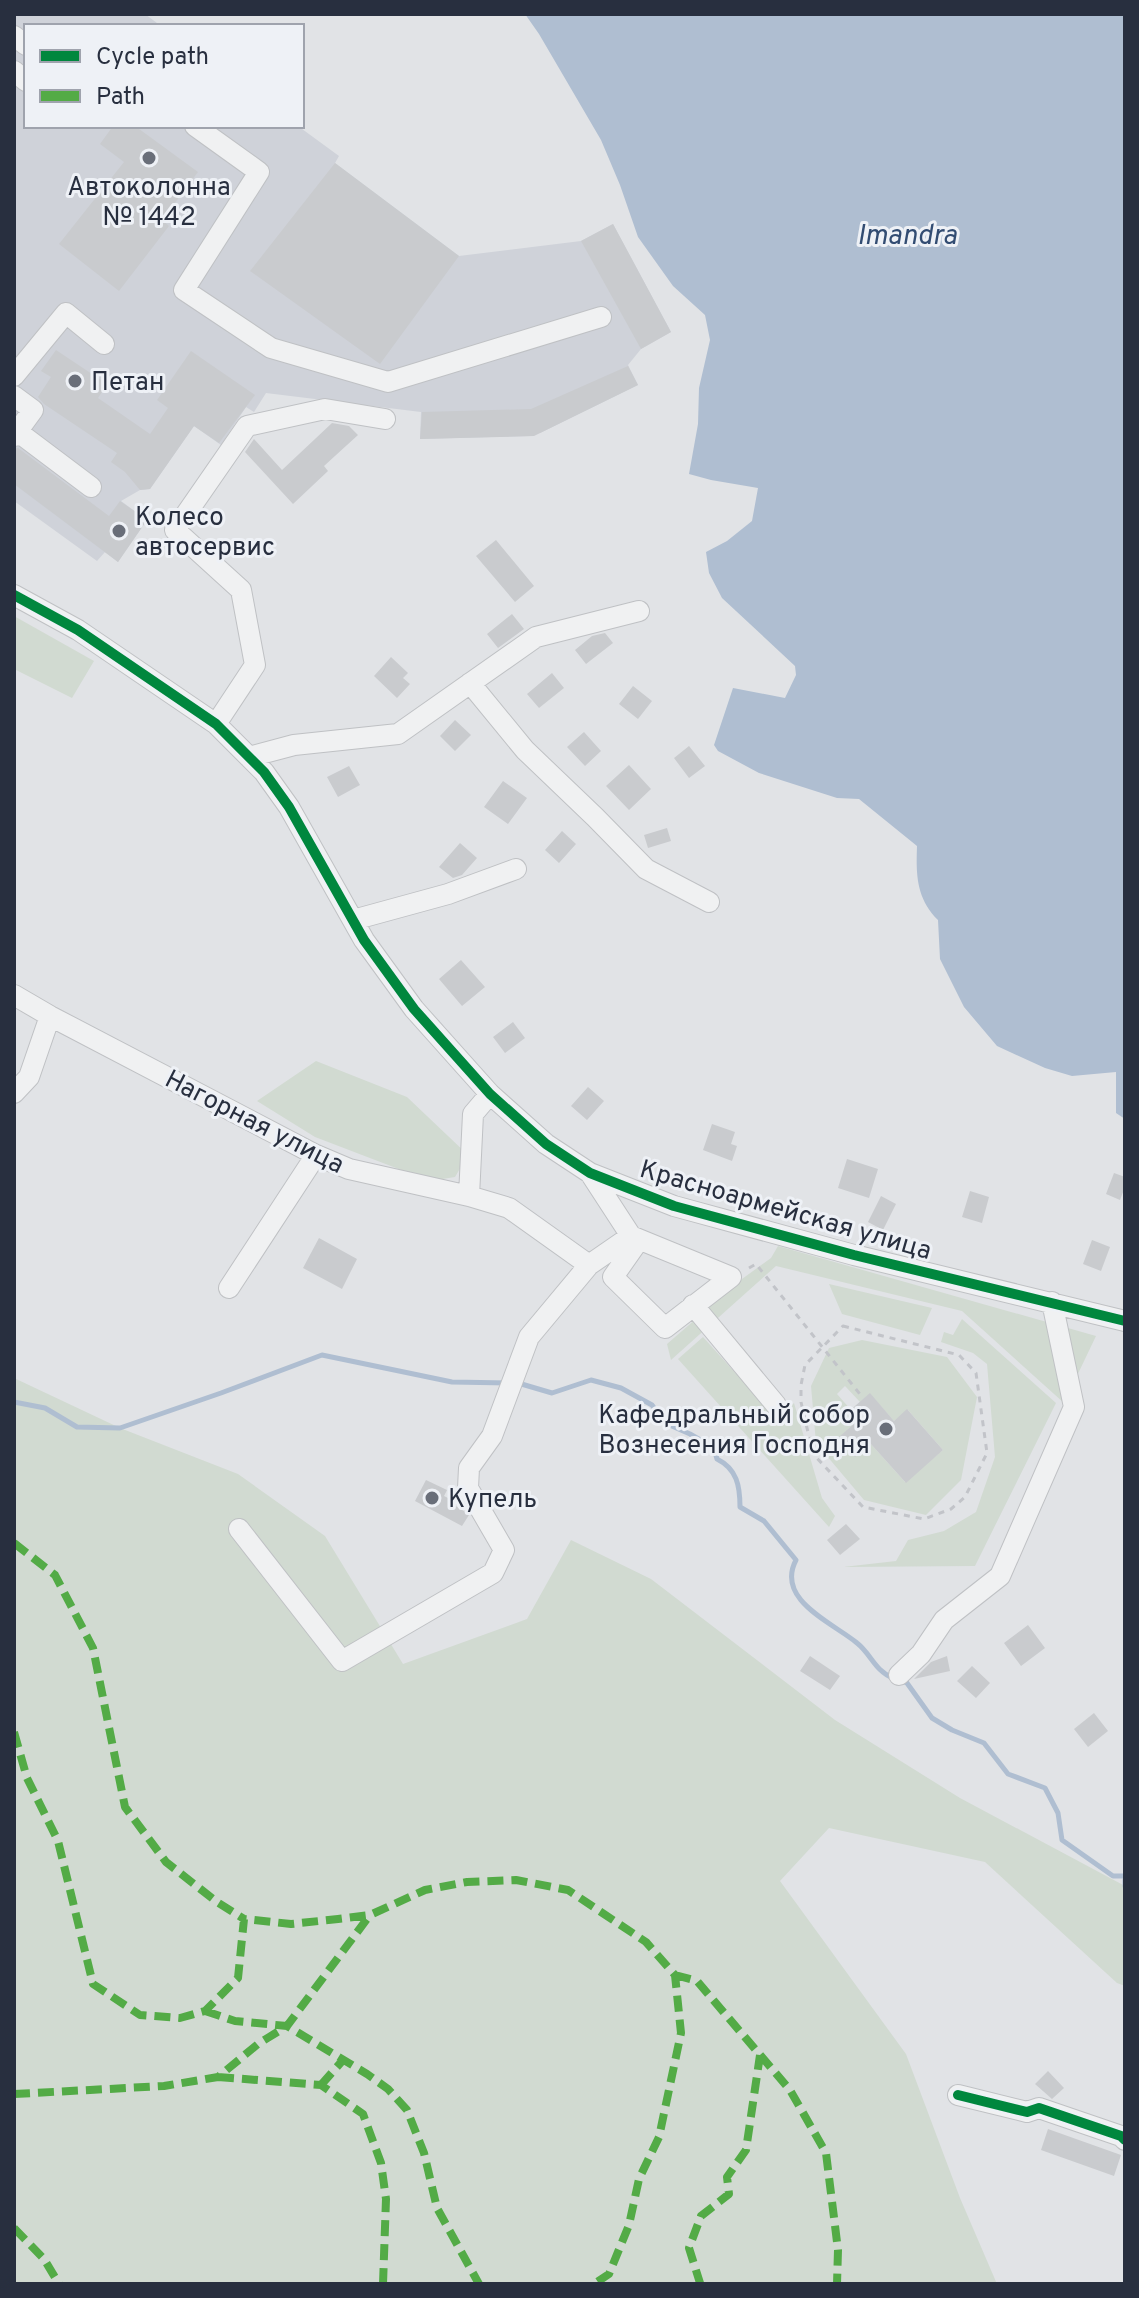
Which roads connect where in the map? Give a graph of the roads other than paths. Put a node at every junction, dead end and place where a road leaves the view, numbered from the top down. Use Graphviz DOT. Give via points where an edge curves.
graph roads {
  1 [pos="198,128"];
  2 [pos="601,317"];
  3 [pos="104,344"];
  4 [pos="14,376"];
  5 [pos="14,396"];
  6 [pos="385,419"];
  7 [pos="16,434"];
  8 [pos="91,487"];
  9 [pos="14,595"];
  10 [pos="639,611"];
  11 [pos="470,683"];
  12 [pos="216,724"];
  13 [pos="249,757"];
  14 [pos="516,869"];
  15 [pos="709,902"];
  16 [pos="353,920"];
  17 [pos="14,995"];
  18 [pos="50,1016"];
  19 [pos="14,1093"];
  20 [pos="490,1094"];
  21 [pos="316,1155"];
  22 [pos="590,1173"];
  23 [pos="469,1196"];
  24 [pos="635,1238"];
  25 [pos="589,1265"];
  26 [pos="229,1288"];
  27 [pos="1052,1302"];
  28 [pos="693,1305"];
  29 [pos="1125,1321"];
  30 [pos="776,1405"];
  31 [pos="239,1529"];
  32 [pos="899,1675"];
  33 [pos="958,2095"];
  34 [pos="1125,2140"];
  1 -- 2 [label="street" via="259,172 184,290 271,348 388,382"];
  3 -- 4 [label="street" via="66,313"];
  5 -- 7 [label="street" via="33,410"];
  6 -- 12 [label="street" via="325,409 247,426 175,530 241,590 255,665"];
  7 -- 8 [label="street"];
  9 -- 12 [label="street, Красноармейская улица" via="78,630"];
  10 -- 11 [label="street" via="536,637"];
  11 -- 13 [label="street" via="398,734 294,745"];
  11 -- 15 [label="street" via="525,750 646,869"];
  12 -- 13 [label="street, Красноармейская улица"];
  13 -- 16 [label="street, Красноармейская улица" via="289,807"];
  14 -- 16 [label="street"];
  16 -- 20 [label="street, Красноармейская улица" via="414,1009"];
  17 -- 18 [label="street, Нагорная улица"];
  18 -- 19 [label="street" via="29,1077"];
  18 -- 21 [label="street, Нагорная улица"];
  20 -- 22 [label="street, Красноармейская улица" via="546,1144"];
  20 -- 23 [label="street" via="473,1114"];
  21 -- 23 [label="street, Нагорная улица" via="349,1169"];
  21 -- 26 [label="street"];
  22 -- 24 [label="street"];
  22 -- 27 [label="street, Красноармейская улица" via="674,1206"];
  23 -- 25 [label="street, Нагорная улица" via="509,1208"];
  24 -- 25 [label="street"];
  24 -- 28 [label="street" via="731,1277"];
  24 -- 28 [label="street" via="613,1277 665,1328"];
  25 -- 31 [label="street" via="529,1337 492,1436 469,1468 468,1488 504,1550 493,1573 342,1661"];
  27 -- 29 [label="street, Красноармейская улица"];
  27 -- 32 [label="street" via="1074,1407 1000,1576 944,1620"];
  28 -- 30 [label="street"];
  33 -- 34 [label="street" via="1027,2112 1039,2108"];
}
